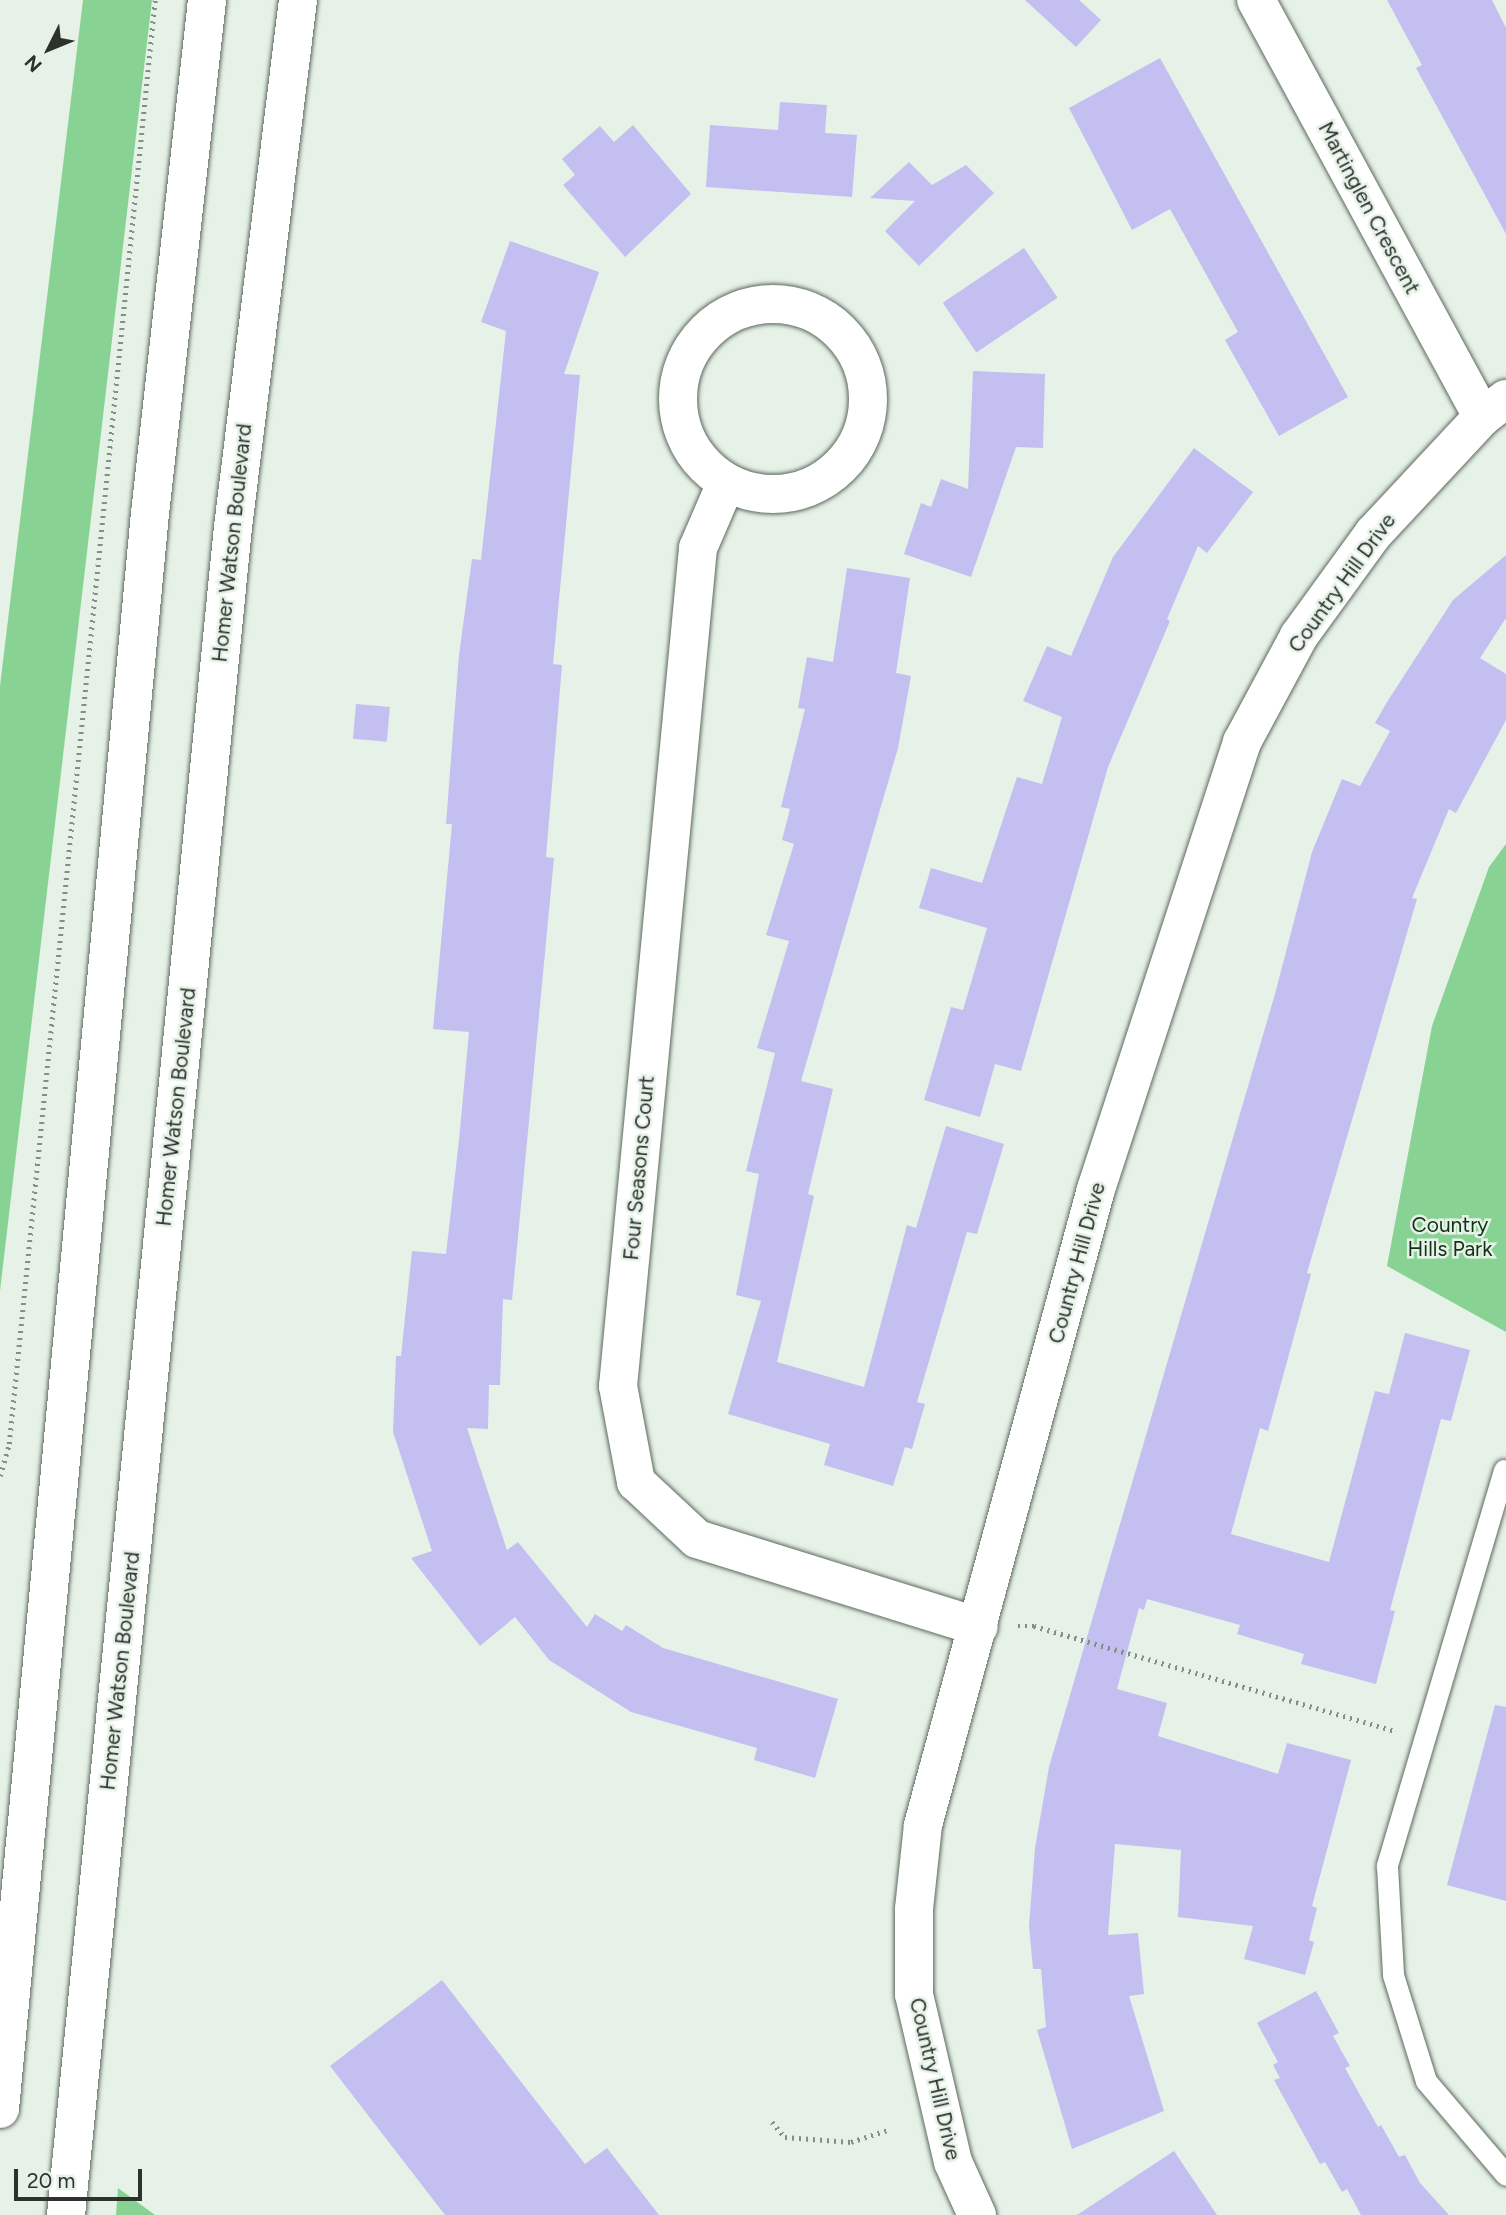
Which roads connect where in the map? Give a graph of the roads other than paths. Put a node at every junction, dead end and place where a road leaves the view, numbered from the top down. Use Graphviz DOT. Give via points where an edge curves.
graph roads {
  1 [pos="207,0"];
  2 [pos="298,0"];
  3 [pos="1256,0"];
  4 [pos="1494,408"];
  5 [pos="726,483"];
  6 [pos="1504,1470"];
  7 [pos="979,1627"];
  8 [pos="0,2109"];
  9 [pos="1506,2175"];
  10 [pos="66,2215"];
  11 [pos="977,2215"];
  1 -- 8 [label="street" via="150,514"];
  2 -- 10 [label="street, Homer Watson Boulevard" via="233,527"];
  3 -- 4 [label="street, Martinglen Crescent"];
  4 -- 7 [label="street, Country Hill Drive" via="1373,534 1299,636 1242,742 1096,1189"];
  5 -- 5 [label="street" via="757,493 797,492 827,477 853,452 865,421 868,390 859,358 843,334 817,314 791,305 758,305 730,313 704,332 686,358 677,391 682,426 696,456"];
  5 -- 7 [label="street, Four Seasons Court" via="698,548 618,1386 636,1482 697,1539"];
  6 -- 9 [label="lane" via="1387,1866 1393,1975 1426,2081"];
  7 -- 11 [label="street, Country Hill Drive" via="923,1825 914,1909 915,1994 953,2162"];
}
